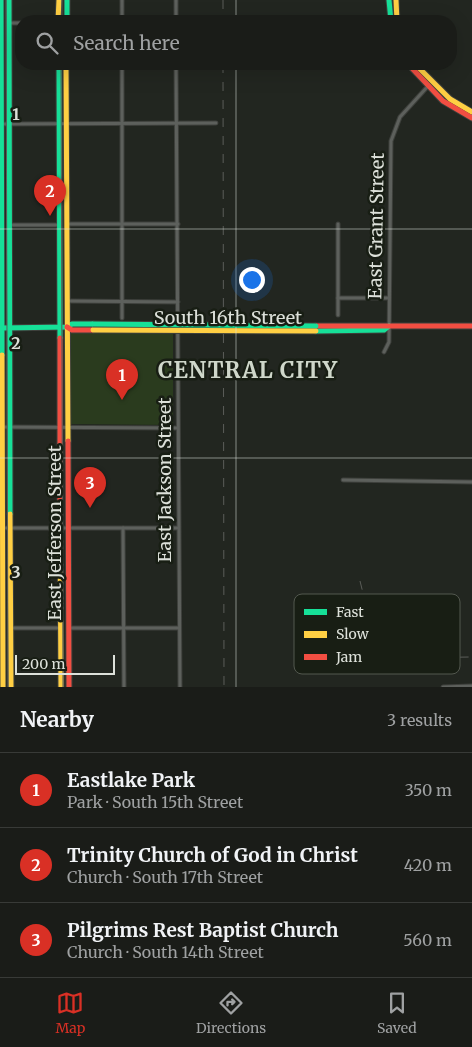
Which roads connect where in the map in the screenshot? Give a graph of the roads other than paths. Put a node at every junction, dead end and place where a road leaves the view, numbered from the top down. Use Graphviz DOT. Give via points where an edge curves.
graph roads {
  1 [pos="1,0"];
  2 [pos="8,0"];
  3 [pos="59,0"];
  4 [pos="67,0"];
  5 [pos="122,0"];
  6 [pos="176,0"];
  7 [pos="390,0"];
  8 [pos="396,0"];
  9 [pos="58,15"];
  10 [pos="66,15"];
  11 [pos="122,15"];
  12 [pos="176,15"];
  13 [pos="390,15"];
  14 [pos="397,15"];
  15 [pos="0,23"];
  16 [pos="8,23"];
  17 [pos="15,23"];
  18 [pos="8,31"];
  19 [pos="59,70"];
  20 [pos="66,70"];
  21 [pos="122,70"];
  22 [pos="176,70"];
  23 [pos="415,70"];
  24 [pos="420,70"];
  25 [pos="1,73"];
  26 [pos="430,84"];
  27 [pos="472,112"];
  28 [pos="472,118"];
  29 [pos="0,124"];
  30 [pos="8,124"];
  31 [pos="59,124"];
  32 [pos="67,124"];
  33 [pos="122,124"];
  34 [pos="176,124"];
  35 [pos="216,124"];
  36 [pos="67,168"];
  37 [pos="59,209"];
  38 [pos="0,224"];
  39 [pos="67,224"];
  40 [pos="178,224"];
  41 [pos="338,224"];
  42 [pos="9,225"];
  43 [pos="59,225"];
  44 [pos="122,225"];
  45 [pos="8,240"];
  46 [pos="1,275"];
  47 [pos="338,298"];
  48 [pos="388,298"];
  49 [pos="67,301"];
  50 [pos="122,302"];
  51 [pos="178,302"];
  52 [pos="338,315"];
  53 [pos="122,318"];
  54 [pos="389,326"];
  55 [pos="472,326"];
  56 [pos="0,327"];
  57 [pos="59,327"];
  58 [pos="67,327"];
  59 [pos="8,328"];
  60 [pos="316,328"];
  61 [pos="384,352"];
  62 [pos="67,379"];
  63 [pos="60,418"];
  64 [pos="1,427"];
  65 [pos="9,427"];
  66 [pos="60,427"];
  67 [pos="67,428"];
  68 [pos="177,428"];
  69 [pos="9,436"];
  70 [pos="2,468"];
  71 [pos="343,480"];
  72 [pos="472,482"];
  73 [pos="68,527"];
  74 [pos="1,528"];
  75 [pos="10,528"];
  76 [pos="60,528"];
  77 [pos="123,528"];
  78 [pos="177,528"];
  79 [pos="68,576"];
  80 [pos="61,611"];
  81 [pos="1,628"];
  82 [pos="10,628"];
  83 [pos="61,628"];
  84 [pos="68,628"];
  85 [pos="124,628"];
  86 [pos="178,628"];
  87 [pos="10,643"];
  88 [pos="3,686"];
  89 [pos="472,686"];
  90 [pos="11,687"];
  91 [pos="61,687"];
  92 [pos="69,687"];
  93 [pos="124,687"];
  94 [pos="180,687"];
  95 [pos="443,687"];
  1 -- 15 [label="main road"];
  2 -- 16 [label="main road"];
  3 -- 9 [label="main road"];
  4 -- 10 [label="main road"];
  5 -- 11 [label="street"];
  6 -- 12 [label="street"];
  7 -- 13 [label="main road"];
  8 -- 14 [label="main road"];
  15 -- 25 [label="main road"];
  16 -- 17 [label="street"];
  16 -- 18 [label="main road"];
  18 -- 25 [label="main road"];
  18 -- 30 [label="main road"];
  19 -- 31 [label="main road, East Jefferson Street"];
  20 -- 32 [label="main road, East Jefferson Street"];
  21 -- 33 [label="street"];
  22 -- 34 [label="street, East Jackson Street"];
  23 -- 26 [label="main road"];
  24 -- 26 [label="main road"];
  25 -- 29 [label="main road"];
  26 -- 27 [label="main road"];
  26 -- 28 [label="main road" via="449,106"];
  26 -- 48 [label="street, East Grant Street" via="400,117 391,141"];
  29 -- 30 [label="street"];
  29 -- 38 [label="main road"];
  30 -- 31 [label="street"];
  30 -- 42 [label="main road"];
  31 -- 32 [label="street"];
  31 -- 37 [label="main road, East Jefferson Street"];
  32 -- 33 [label="street"];
  32 -- 36 [label="main road, East Jefferson Street"];
  33 -- 34 [label="street"];
  33 -- 44 [label="street"];
  34 -- 35 [label="street"];
  34 -- 40 [label="street, East Jackson Street"];
  36 -- 37 [label="main road, East Jefferson Street"];
  36 -- 39 [label="main road, East Jefferson Street"];
  37 -- 43 [label="main road, East Jefferson Street"];
  38 -- 46 [label="main road"];
  39 -- 44 [label="street"];
  39 -- 49 [label="main road, East Jefferson Street"];
  40 -- 44 [label="street"];
  40 -- 51 [label="street, East Jackson Street"];
  41 -- 47 [label="street"];
  42 -- 43 [label="street"];
  42 -- 45 [label="main road"];
  43 -- 57 [label="main road, East Jefferson Street"];
  44 -- 50 [label="street"];
  45 -- 46 [label="main road"];
  45 -- 59 [label="main road"];
  46 -- 56 [label="main road"];
  47 -- 48 [label="street"];
  47 -- 52 [label="street"];
  48 -- 54 [label="street, East Grant Street"];
  49 -- 50 [label="street"];
  49 -- 58 [label="main road, East Jefferson Street"];
  50 -- 51 [label="street"];
  50 -- 53 [label="street"];
  51 -- 68 [label="street, East Jackson Street"];
  54 -- 55 [label="main road, South 16th Street"];
  54 -- 60 [label="main road, South 16th Street" via="384,330"];
  54 -- 61 [label="street, East Grant Street" via="388,346"];
  56 -- 59 [label="main road, South 16th Street"];
  56 -- 64 [label="main road"];
  57 -- 58 [label="main road, South 16th Street"];
  57 -- 59 [label="main road, South 16th Street"];
  57 -- 63 [label="main road, East Jefferson Street"];
  58 -- 60 [label="main road, South 16th Street, bridge" via="72,330"];
  58 -- 60 [label="main road, South 16th Street, bridge" via="93,324"];
  58 -- 62 [label="main road, East Jefferson Street"];
  59 -- 65 [label="main road"];
  62 -- 63 [label="main road, East Jefferson Street"];
  62 -- 67 [label="main road, East Jefferson Street"];
  63 -- 66 [label="main road, East Jefferson Street"];
  64 -- 65 [label="street"];
  64 -- 70 [label="main road"];
  65 -- 66 [label="street"];
  65 -- 69 [label="main road"];
  66 -- 67 [label="street"];
  66 -- 76 [label="main road, East Jefferson Street"];
  67 -- 68 [label="street"];
  67 -- 73 [label="main road, East Jefferson Street"];
  68 -- 78 [label="street, East Jackson Street"];
  69 -- 70 [label="main road"];
  69 -- 75 [label="main road"];
  70 -- 74 [label="main road"];
  71 -- 72 [label="street"];
  73 -- 76 [label="street"];
  73 -- 77 [label="street"];
  73 -- 79 [label="main road, East Jefferson Street"];
  74 -- 75 [label="street"];
  74 -- 81 [label="main road"];
  75 -- 76 [label="street"];
  75 -- 82 [label="main road"];
  76 -- 80 [label="main road, East Jefferson Street"];
  77 -- 78 [label="street"];
  77 -- 85 [label="street"];
  78 -- 86 [label="street, East Jackson Street"];
  79 -- 80 [label="main road"];
  79 -- 84 [label="main road, East Jefferson Street"];
  80 -- 83 [label="main road, East Jefferson Street"];
  81 -- 88 [label="main road"];
  82 -- 83 [label="street"];
  82 -- 87 [label="main road"];
  83 -- 91 [label="main road, East Jefferson Street"];
  84 -- 85 [label="street"];
  84 -- 92 [label="main road, East Jefferson Street"];
  85 -- 86 [label="street"];
  85 -- 93 [label="street"];
  86 -- 94 [label="street, East Jackson Street"];
  87 -- 88 [label="main road"];
  87 -- 90 [label="main road"];
  89 -- 95 [label="street"];
}
